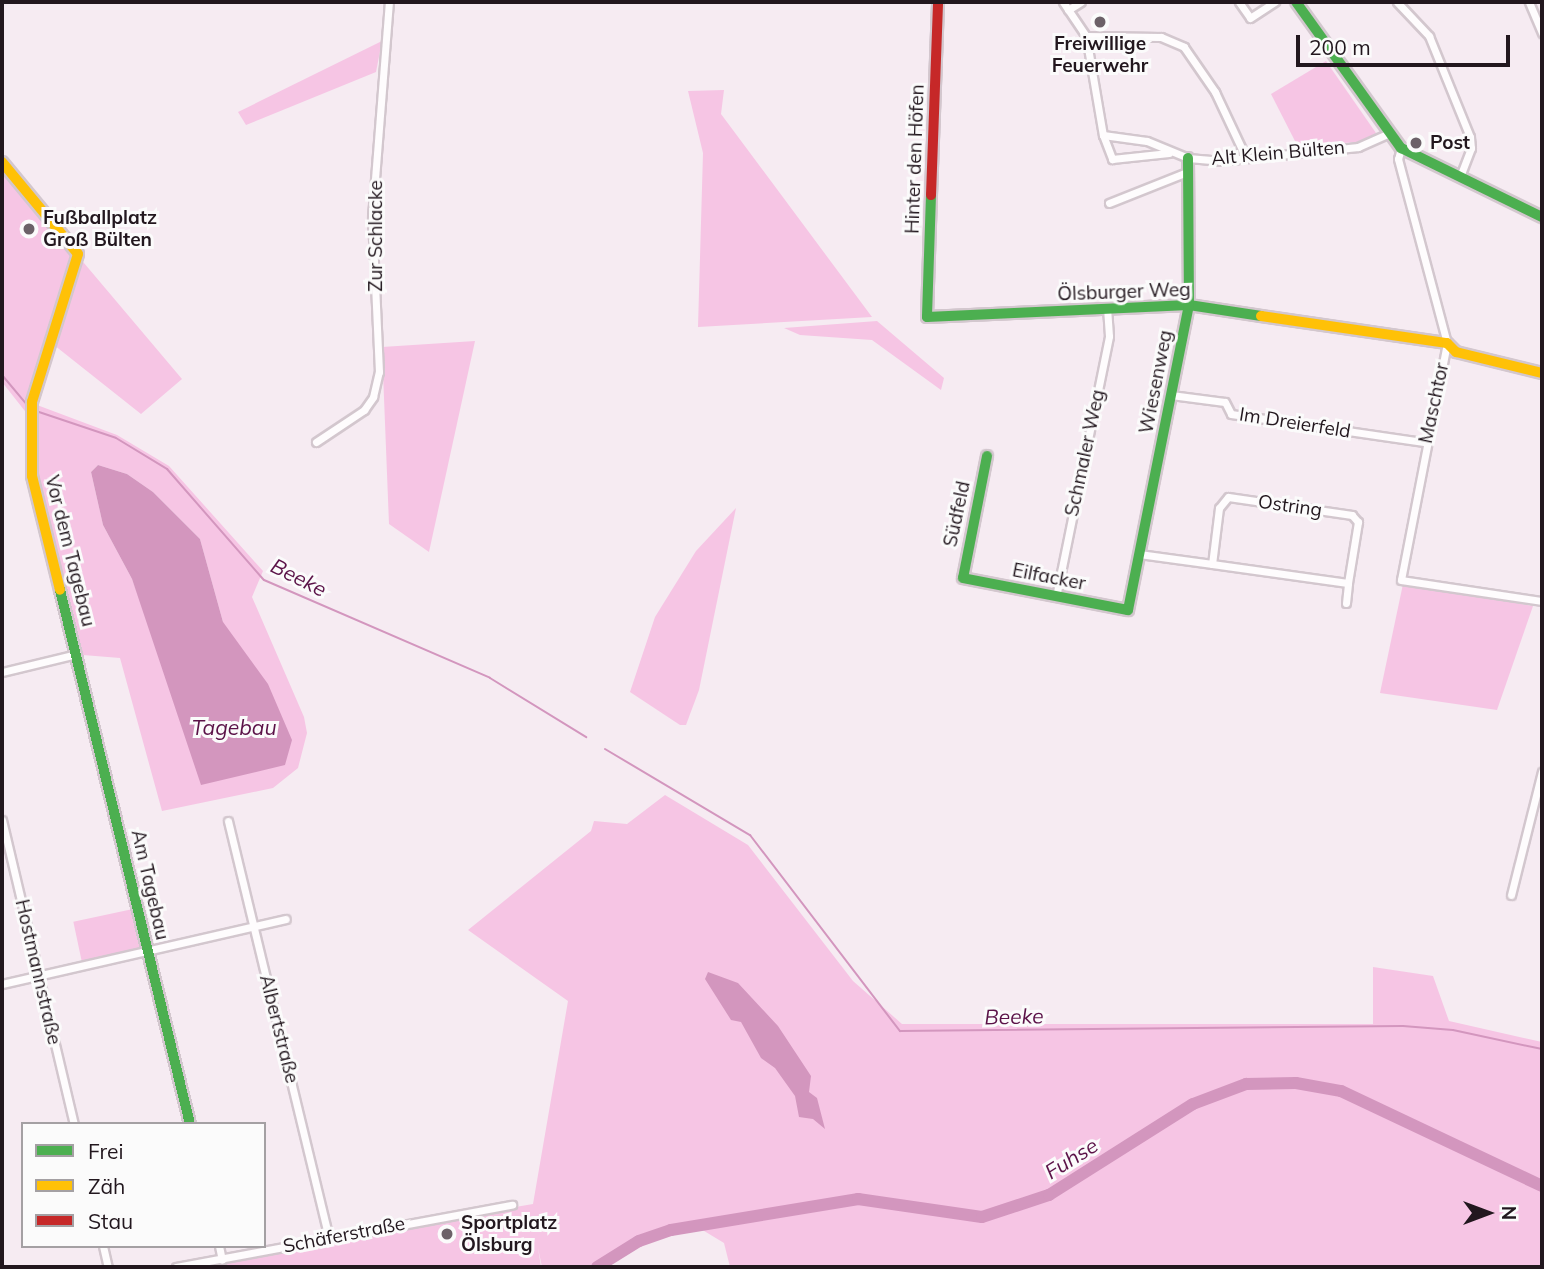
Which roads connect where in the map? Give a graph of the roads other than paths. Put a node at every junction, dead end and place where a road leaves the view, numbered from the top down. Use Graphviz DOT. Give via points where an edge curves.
graph roads {
  1 [pos="938,2"];
  2 [pos="1063,2"];
  3 [pos="1081,2"];
  4 [pos="1239,2"];
  5 [pos="1275,2"];
  6 [pos="1296,2"];
  7 [pos="1397,2"];
  8 [pos="1529,2"];
  9 [pos="391,4"];
  10 [pos="1068,10"];
  11 [pos="1542,33"];
  12 [pos="1086,36"];
  13 [pos="1387,134"];
  14 [pos="1103,135"];
  15 [pos="1401,148"];
  16 [pos="1170,153"];
  17 [pos="1188,158"];
  18 [pos="1245,158"];
  19 [pos="2,162"];
  20 [pos="1187,172"];
  21 [pos="1460,176"];
  22 [pos="1109,203"];
  23 [pos="1542,217"];
  24 [pos="1189,305"];
  25 [pos="1107,309"];
  26 [pos="927,317"];
  27 [pos="1447,343"];
  28 [pos="1542,373"];
  29 [pos="1171,395"];
  30 [pos="316,442"];
  31 [pos="1424,442"];
  32 [pos="988,456"];
  33 [pos="1139,554"];
  34 [pos="1212,564"];
  35 [pos="963,578"];
  36 [pos="1348,583"];
  37 [pos="1056,597"];
  38 [pos="1542,601"];
  39 [pos="1346,603"];
  40 [pos="1128,610"];
  41 [pos="77,654"];
  42 [pos="2,672"];
  43 [pos="1542,772"];
  44 [pos="2,820"];
  45 [pos="229,821"];
  46 [pos="1511,895"];
  47 [pos="286,919"];
  48 [pos="254,925"];
  49 [pos="148,951"];
  50 [pos="39,974"];
  51 [pos="2,984"];
  52 [pos="74,1122"];
  53 [pos="190,1122"];
  54 [pos="512,1205"];
  55 [pos="329,1237"];
  56 [pos="103,1248"];
  57 [pos="219,1248"];
  58 [pos="222,1260"];
  59 [pos="108,1267"];
  60 [pos="176,1267"];
  1 -- 26 [label="street, Hinter den Höfen"];
  2 -- 10 [label="street"];
  3 -- 10 [label="street"];
  4 -- 5 [label="street" via="1250,18"];
  6 -- 13 [label="street"];
  7 -- 21 [label="street" via="1429,36 1470,137 1471,148"];
  8 -- 11 [label="street"];
  9 -- 30 [label="street, Zur Schlacke" via="372,217 379,372 373,397 364,410"];
  10 -- 12 [label="street"];
  12 -- 14 [label="street"];
  12 -- 18 [label="street" via="1161,37 1184,47 1215,92"];
  13 -- 15 [label="street"];
  13 -- 18 [label="street, Alt Klein Bülten" via="1359,147"];
  14 -- 16 [label="street, Alt Klein Bülten" via="1147,141"];
  14 -- 16 [label="street" via="1112,159"];
  15 -- 21 [label="street"];
  15 -- 27 [label="street, Maschtor" via="1398,159"];
  16 -- 17 [label="street, Alt Klein Bülten"];
  17 -- 18 [label="street, Alt Klein Bülten"];
  17 -- 20 [label="street, Wiesenweg"];
  19 -- 41 [label="street, Vor dem Tagebau" via="78,254 30,414 32,476"];
  20 -- 22 [label="street"];
  20 -- 24 [label="street, Wiesenweg"];
  21 -- 23 [label="street"];
  24 -- 25 [label="street, Ölsburger Weg"];
  24 -- 27 [label="street, Ölsburger Weg"];
  24 -- 29 [label="street, Wiesenweg"];
  25 -- 26 [label="street, Ölsburger Weg"];
  25 -- 37 [label="street, Schmaler Weg" via="1109,336"];
  27 -- 28 [label="street, Ölsburger Weg" via="1456,352"];
  27 -- 31 [label="street, Maschtor"];
  29 -- 31 [label="street, Im Dreierfeld" via="1225,402 1231,414"];
  29 -- 33 [label="street, Wiesenweg"];
  31 -- 38 [label="street, Maschtor" via="1401,580"];
  32 -- 35 [label="street, Südfeld"];
  33 -- 34 [label="street"];
  33 -- 40 [label="street, Wiesenweg"];
  34 -- 36 [label="street"];
  34 -- 36 [label="street, Ostring" via="1219,508 1228,497 1356,518"];
  35 -- 37 [label="street, Eilfacker"];
  36 -- 39 [label="street, Ostring"];
  37 -- 40 [label="street, Eilfacker"];
  41 -- 42 [label="street"];
  41 -- 49 [label="street, Am Tagebau"];
  43 -- 46 [label="street"];
  44 -- 50 [label="street, Hostmannstraße"];
  45 -- 48 [label="street, Albertstraße"];
  47 -- 48 [label="street"];
  48 -- 49 [label="street"];
  48 -- 55 [label="street, Albertstraße"];
  49 -- 50 [label="street"];
  49 -- 53 [label="street, Am Tagebau"];
  50 -- 51 [label="street"];
  50 -- 52 [label="street, Hostmannstraße"];
  54 -- 55 [label="street, Schäferstraße"];
  55 -- 58 [label="street, Schäferstraße"];
  56 -- 59 [label="street"];
  57 -- 58 [label="street"];
  58 -- 60 [label="street, Schäferstraße"];
}
